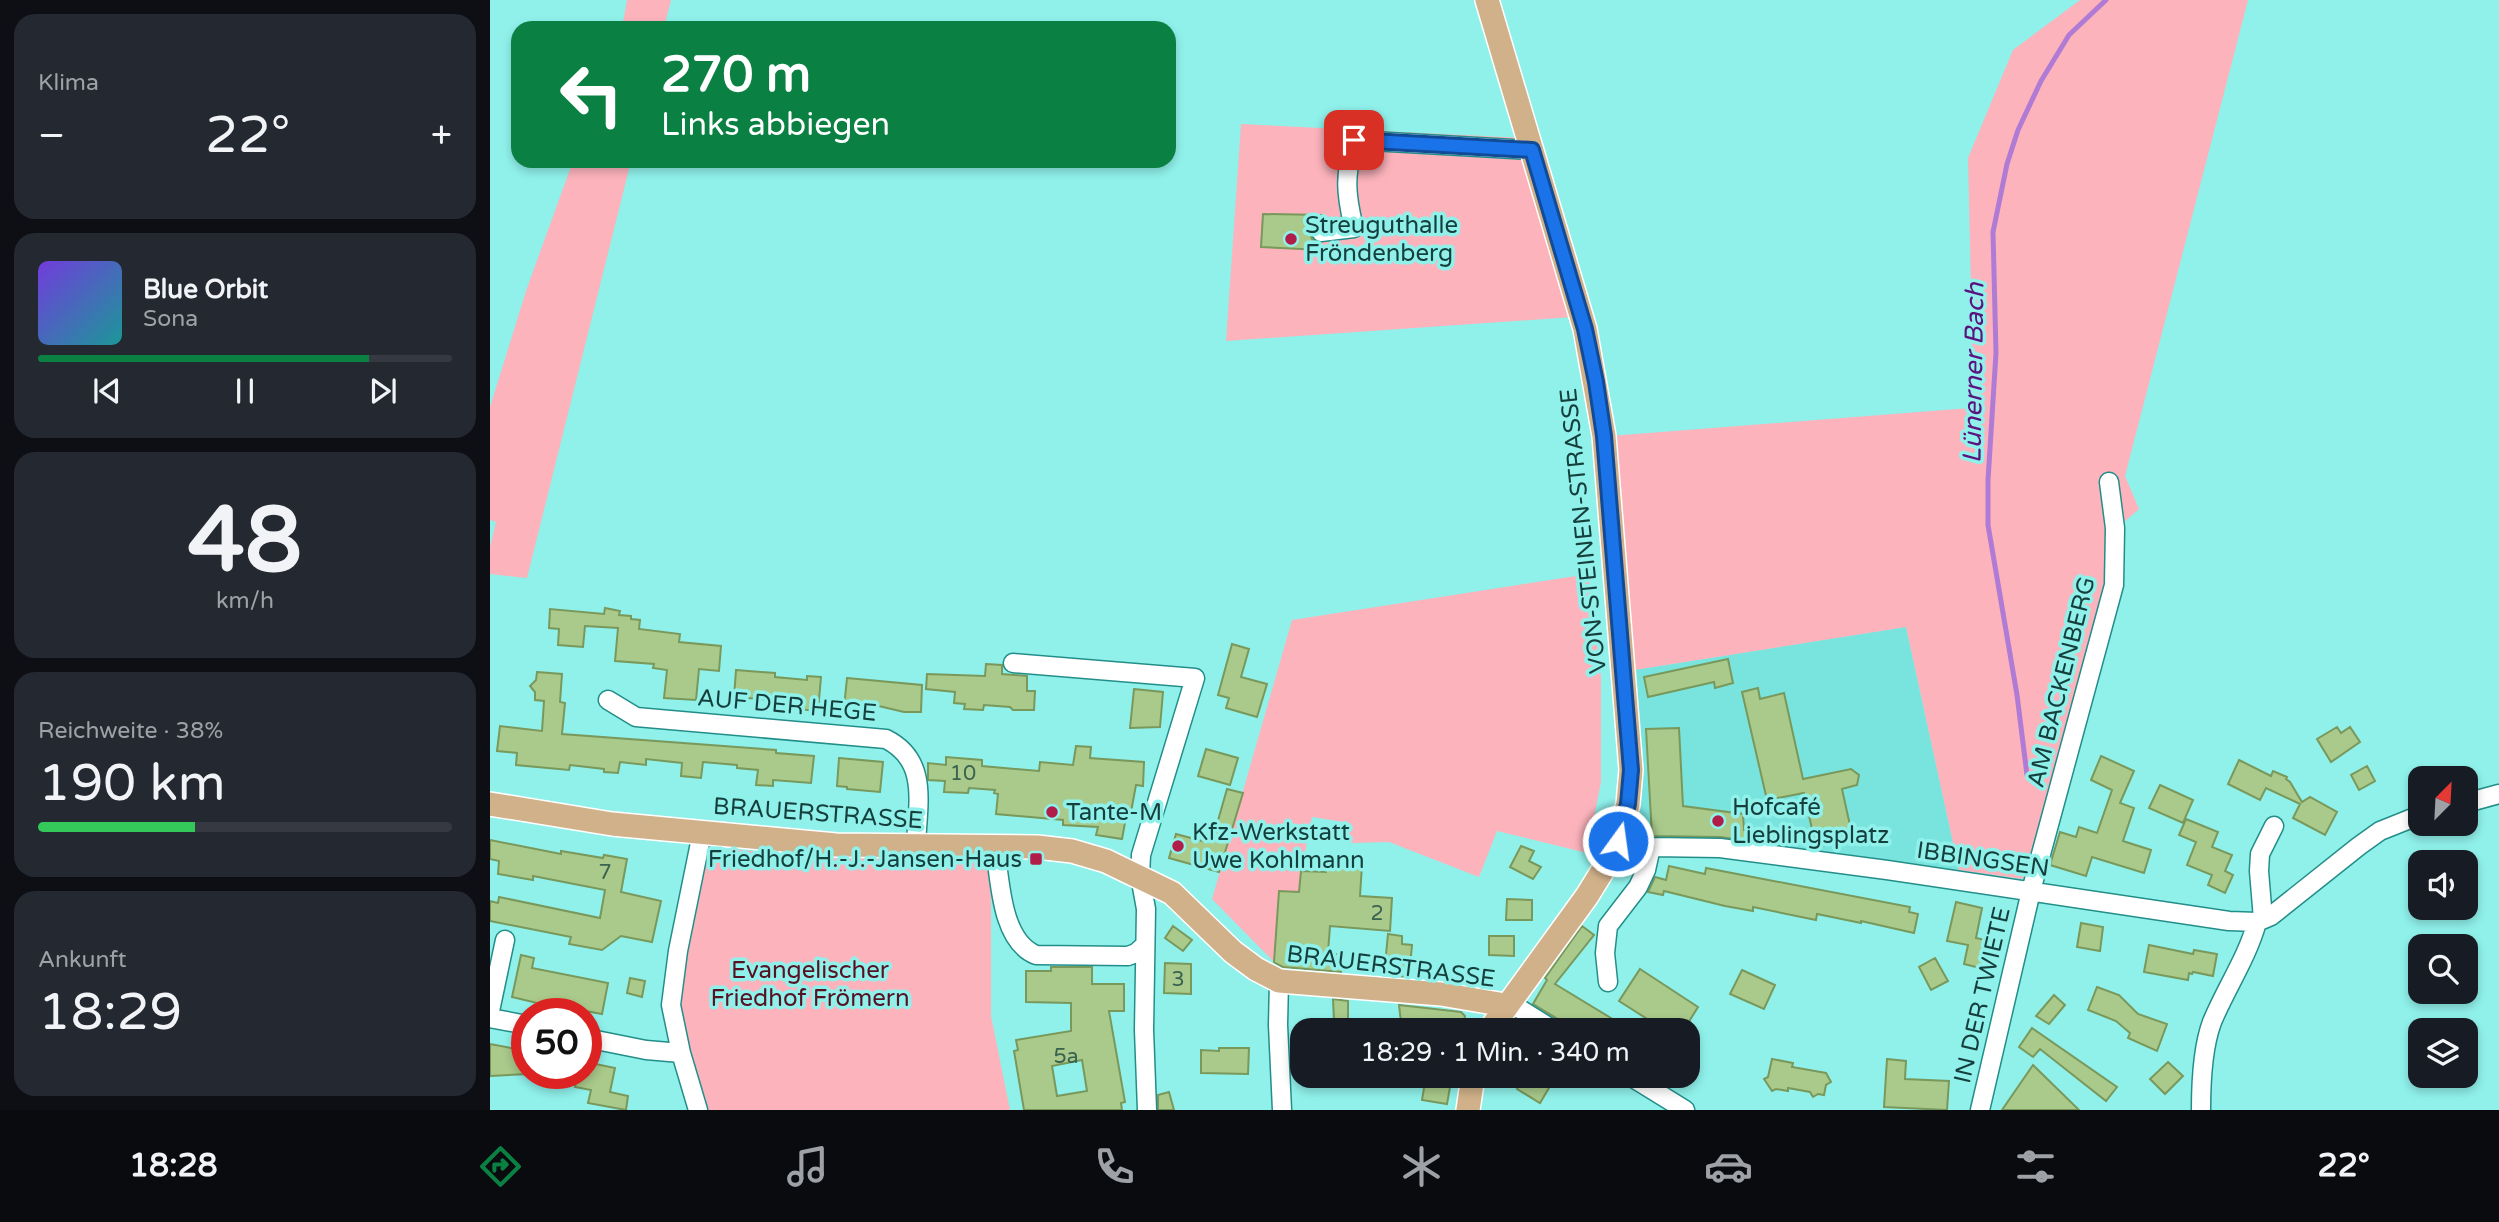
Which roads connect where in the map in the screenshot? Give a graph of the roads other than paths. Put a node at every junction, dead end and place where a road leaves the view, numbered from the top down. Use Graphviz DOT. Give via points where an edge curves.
graph roads {
  1 [pos="1487,0"];
  2 [pos="1532,150"];
  3 [pos="1321,232"];
  4 [pos="2109,482"];
  5 [pos="1013,663"];
  6 [pos="608,700"];
  7 [pos="490,804"];
  8 [pos="2408,820"];
  9 [pos="2274,826"];
  10 [pos="702,833"];
  11 [pos="1618,841"];
  12 [pos="916,847"];
  13 [pos="995,847"];
  14 [pos="1651,848"];
  15 [pos="1140,876"];
  16 [pos="2031,891"];
  17 [pos="2260,920"];
  18 [pos="505,940"];
  19 [pos="1145,945"];
  20 [pos="1279,981"];
  21 [pos="1608,982"];
  22 [pos="1505,1005"];
  23 [pos="490,1011"];
  24 [pos="490,1018"];
  25 [pos="1497,1018"];
  26 [pos="1534,1018"];
  27 [pos="511,1022"];
  28 [pos="602,1041"];
  29 [pos="681,1053"];
  30 [pos="1471,1088"];
  31 [pos="1649,1088"];
  32 [pos="698,1110"];
  33 [pos="1147,1110"];
  34 [pos="1282,1110"];
  35 [pos="1468,1110"];
  36 [pos="1685,1110"];
  37 [pos="1980,1110"];
  38 [pos="2201,1110"];
  1 -- 2 [label="main road, VON-STEINEN-STRASSE"];
  2 -- 3 [label="street" via="1354,140 1346,195 1354,228"];
  2 -- 11 [label="main road, VON-STEINEN-STRASSE" via="1585,329 1604,436 1631,770"];
  4 -- 16 [label="street, AM BACKENBERG" via="2116,528 2114,585"];
  5 -- 15 [label="street" via="1195,678 1141,855"];
  6 -- 12 [label="street, AUF DER HEGE" via="636,717 886,739 906,752 916,773"];
  7 -- 10 [label="main road, BRAUERSTRASSE"];
  8 -- 17 [label="street" via="2359,845 2282,909"];
  9 -- 17 [label="street" via="2260,854"];
  10 -- 12 [label="main road, BRAUERSTRASSE"];
  10 -- 29 [label="street" via="671,1005"];
  11 -- 14 [label="street, IBBINGSEN"];
  11 -- 22 [label="main road, VON-STEINEN-STRASSE" via="1587,896"];
  12 -- 13 [label="main road, BRAUERSTRASSE"];
  13 -- 15 [label="main road, BRAUERSTRASSE" via="1072,850"];
  13 -- 19 [label="street" via="1007,919 1027,951 1036,955 1128,956"];
  14 -- 16 [label="street, IBBINGSEN" via="1720,848"];
  14 -- 21 [label="street" via="1638,887 1608,926"];
  15 -- 19 [label="street" via="1146,909"];
  15 -- 20 [label="main road, BRAUERSTRASSE" via="1172,894 1234,952"];
  16 -- 17 [label="street, IBBINGSEN" via="2228,921"];
  16 -- 37 [label="street, IN DER TWIETE"];
  17 -- 38 [label="street" via="2211,1024"];
  18 -- 23 [label="street"];
  19 -- 33 [label="street"];
  20 -- 22 [label="main road, BRAUERSTRASSE" via="1441,994"];
  20 -- 34 [label="street"];
  22 -- 25 [label="main road, VON-STEINEN-STRASSE"];
  22 -- 26 [label="street"];
  24 -- 27 [label="street"];
  28 -- 29 [label="street"];
  29 -- 32 [label="street"];
  30 -- 35 [label="main road"];
  31 -- 36 [label="street"];
}
